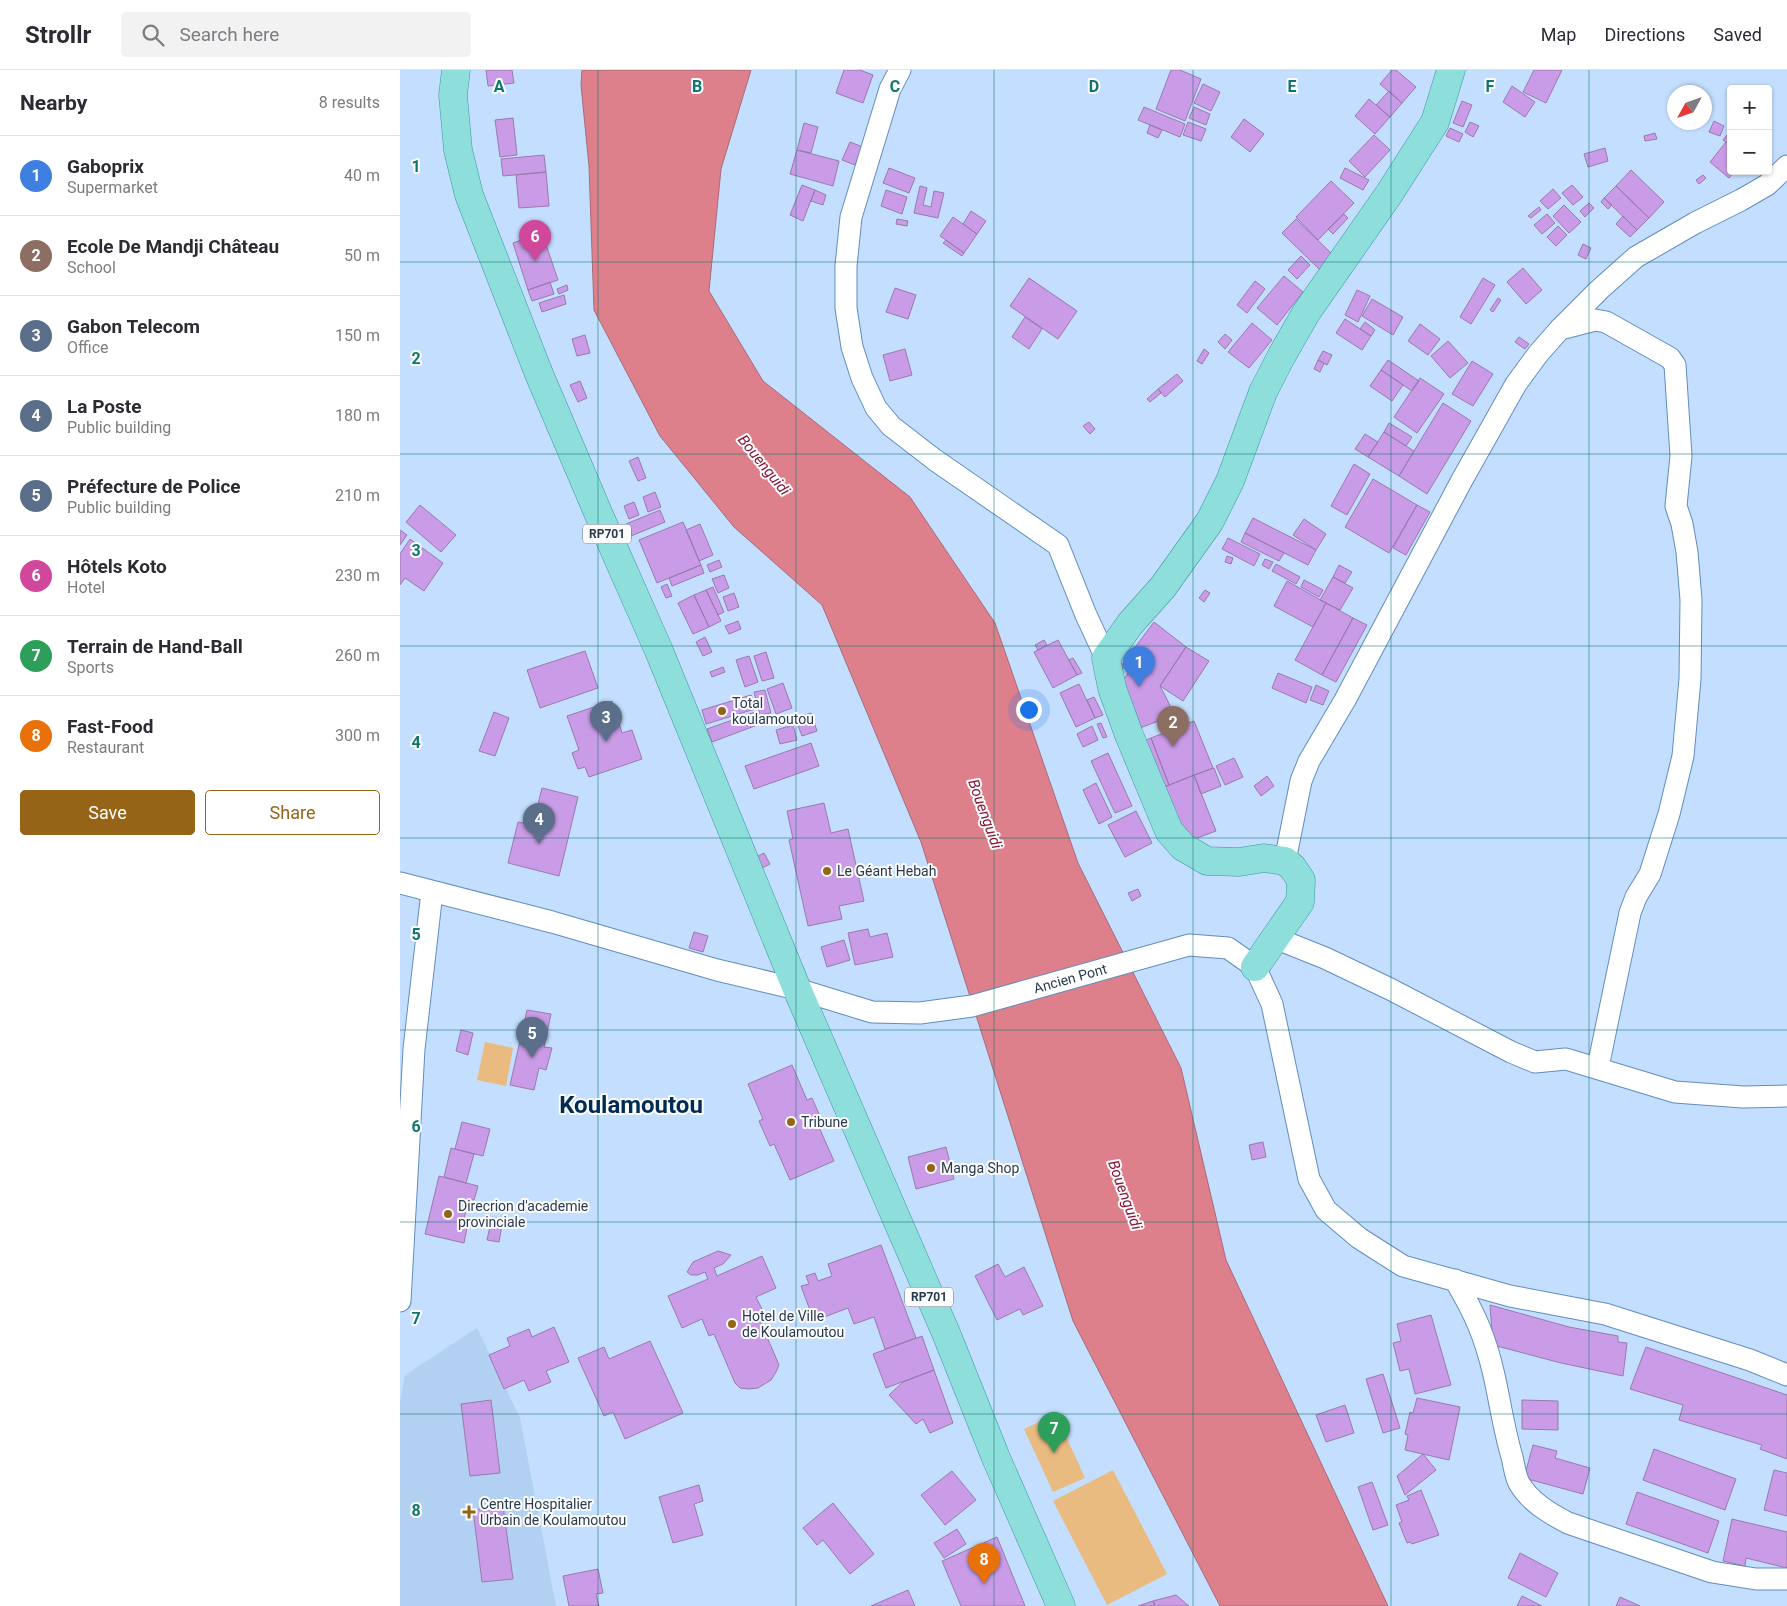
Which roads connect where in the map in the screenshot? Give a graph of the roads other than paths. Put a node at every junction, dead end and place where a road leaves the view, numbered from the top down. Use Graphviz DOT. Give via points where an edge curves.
graph roads {
  1 [pos="456,70"];
  2 [pos="900,70"];
  3 [pos="1451,70"];
  4 [pos="1787,166"];
  5 [pos="1560,329"];
  6 [pos="1106,658"];
  7 [pos="1285,861"];
  8 [pos="400,883"];
  9 [pos="432,892"];
  10 [pos="1275,938"];
  11 [pos="1255,967"];
  12 [pos="797,989"];
  13 [pos="1598,1068"];
  14 [pos="1787,1096"];
  15 [pos="1455,1280"];
  16 [pos="400,1302"];
  17 [pos="1787,1375"];
  18 [pos="1787,1579"];
  19 [pos="1061,1606"];
  1 -- 12 [label="main road, RP701" via="453,95 458,150 469,195 539,374 659,651"];
  2 -- 6 [label="street" via="890,88 851,217 846,308 852,347 862,378 876,408 891,426 1058,545"];
  3 -- 6 [label="main road" via="1434,122 1389,194 1306,313 1282,355 1263,392 1230,481 1210,521"];
  4 -- 5 [label="street" via="1767,185 1636,258"];
  5 -- 7 [label="street" via="1516,384 1345,700 1308,761"];
  5 -- 13 [label="street" via="1595,320 1606,322 1670,358 1675,366 1681,456 1676,506 1687,552 1690,600 1690,680 1683,756 1650,874 1630,913"];
  6 -- 7 [label="main road" via="1112,688 1129,736 1169,831 1183,848 1207,861 1239,862 1264,858"];
  7 -- 10 [label="main road" via="1302,880 1300,902"];
  8 -- 9 [label="street, Ancien Pont"];
  9 -- 12 [label="street, Ancien Pont"];
  9 -- 16 [label="street" via="414,1049"];
  10 -- 11 [label="main road"];
  10 -- 13 [label="street" via="1390,989 1524,1058 1535,1062 1566,1059"];
  11 -- 12 [label="street, Ancien Pont" via="1228,948 1189,945 972,1006 920,1013 872,1012"];
  11 -- 15 [label="street" via="1272,1004 1309,1179 1326,1210 1359,1238 1403,1266"];
  12 -- 19 [label="main road, RP701"];
  13 -- 14 [label="street" via="1675,1092 1743,1097"];
  15 -- 17 [label="street" via="1510,1296 1605,1314"];
  15 -- 18 [label="street" via="1483,1334 1518,1481 1531,1499 1568,1523 1712,1572 1756,1579"];
}
